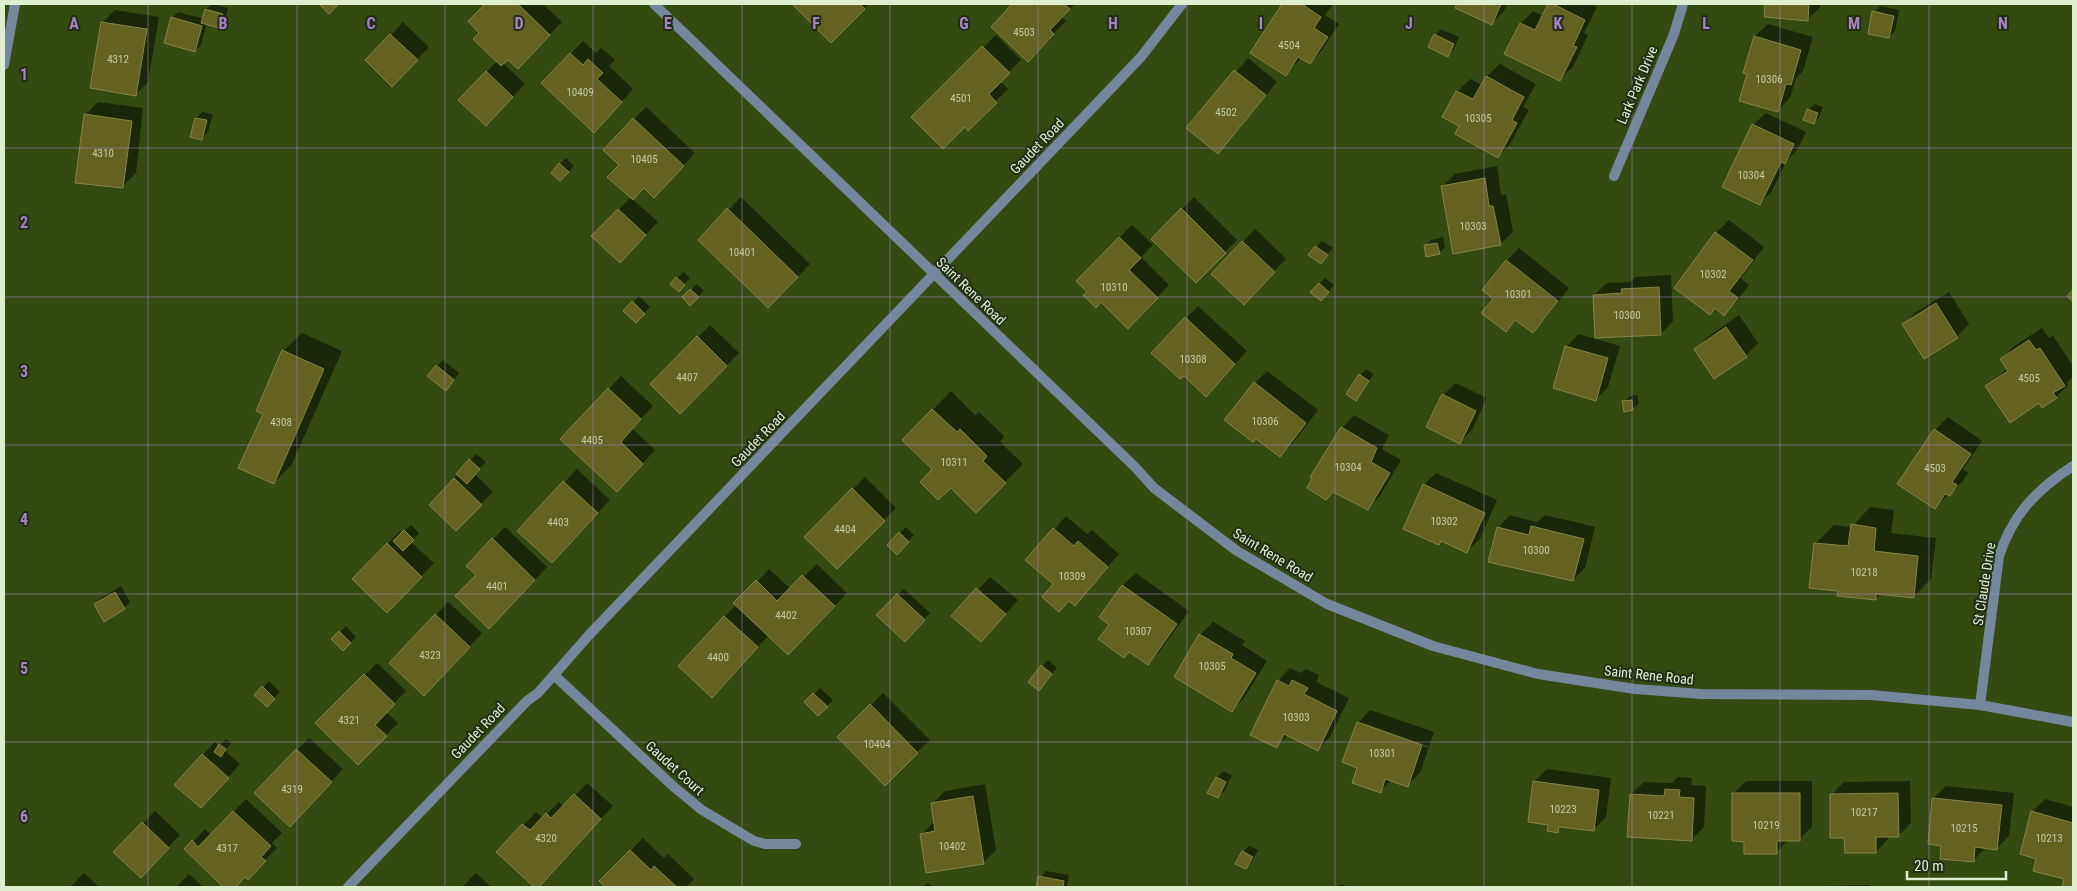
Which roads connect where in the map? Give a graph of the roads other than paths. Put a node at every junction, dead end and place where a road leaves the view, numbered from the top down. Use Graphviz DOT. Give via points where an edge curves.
graph roads {
  1 [pos="15,4"];
  2 [pos="654,4"];
  3 [pos="1182,4"];
  4 [pos="1683,4"];
  5 [pos="4,65"];
  6 [pos="1614,176"];
  7 [pos="934,274"];
  8 [pos="2073,466"];
  9 [pos="554,675"];
  10 [pos="1980,705"];
  11 [pos="2073,722"];
  12 [pos="796,844"];
  13 [pos="348,887"];
  1 -- 5 [label="street"];
  2 -- 7 [label="street, Saint Rene Road"];
  3 -- 7 [label="street, Gaudet Road" via="1141,57"];
  4 -- 6 [label="street, Lark Park Drive" via="1674,34"];
  7 -- 9 [label="street, Gaudet Road"];
  7 -- 10 [label="street, Saint Rene Road" via="1154,488 1238,552 1327,604 1433,646 1538,674 1701,694 1872,695"];
  8 -- 10 [label="street, St Claude Drive" via="2039,490 2025,505 2005,539 1999,556"];
  9 -- 12 [label="street, Gaudet Court" via="702,810 765,844"];
  9 -- 13 [label="street, Gaudet Road"];
  10 -- 11 [label="street, Saint Rene Road"];
}
